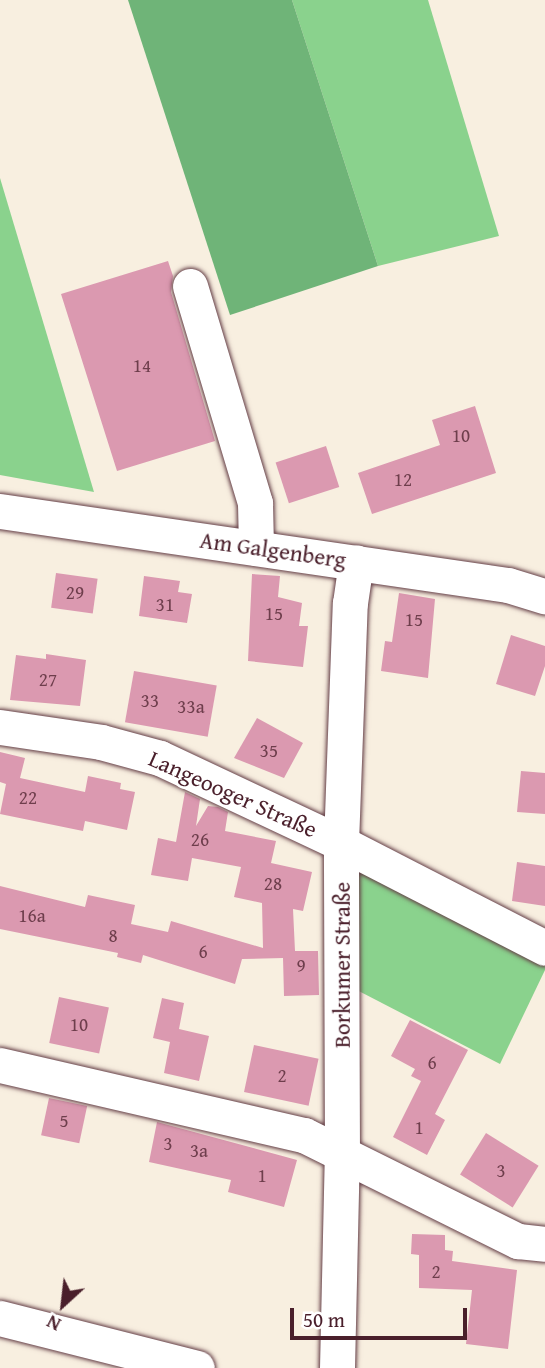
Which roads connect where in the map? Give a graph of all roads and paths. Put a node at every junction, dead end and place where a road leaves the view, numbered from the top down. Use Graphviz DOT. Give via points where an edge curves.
graph roads {
  1 [pos="190,286"];
  2 [pos="0,511"];
  3 [pos="256,548"];
  4 [pos="356,562"];
  5 [pos="545,596"];
  6 [pos="0,727"];
  7 [pos="341,843"];
  8 [pos="545,948"];
  9 [pos="0,1065"];
  10 [pos="342,1155"];
  11 [pos="545,1244"];
  12 [pos="0,1318"];
  13 [pos="197,1368"];
  14 [pos="337,1368"];
  1 -- 3 [label="street" via="255,503"];
  2 -- 3 [label="street, Am Galgenberg"];
  3 -- 4 [label="street, Am Galgenberg"];
  4 -- 5 [label="street, Am Galgenberg" via="508,585"];
  4 -- 7 [label="street, Borkumer Straße"];
  6 -- 7 [label="street, Langeooger Straße" via="101,742 160,758"];
  7 -- 8 [label="street, Langeooger Straße"];
  7 -- 10 [label="street, Borkumer Straße"];
  9 -- 10 [label="street" via="304,1135"];
  10 -- 11 [label="street" via="518,1241"];
  10 -- 14 [label="street, Borkumer Straße"];
  12 -- 13 [label="street"];
}
